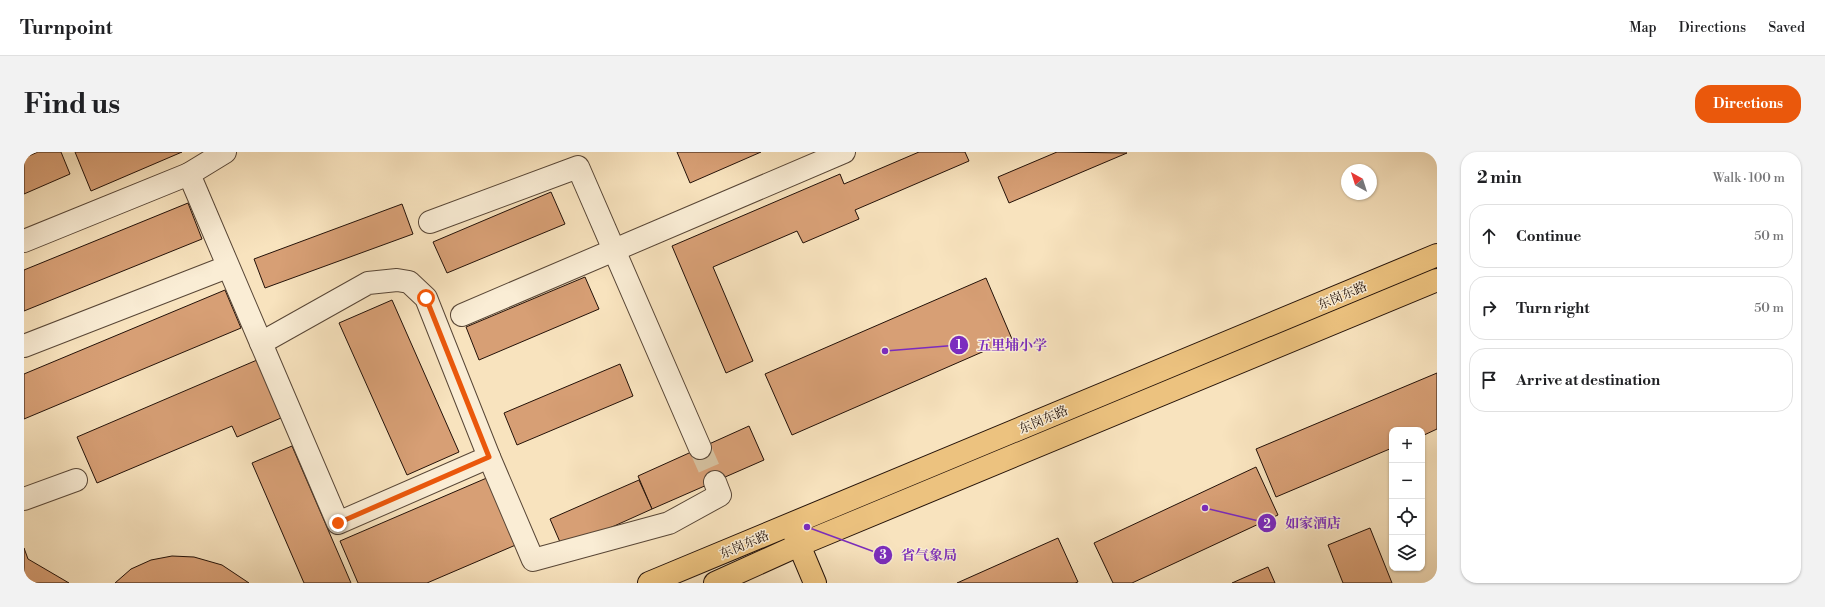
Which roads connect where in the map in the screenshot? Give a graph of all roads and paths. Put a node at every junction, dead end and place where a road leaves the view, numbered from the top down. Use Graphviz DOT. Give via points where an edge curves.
graph roads {
  1 [pos="225,152"];
  2 [pos="844,152"];
  3 [pos="812,158"];
  4 [pos="189,174"];
  5 [pos="430,222"];
  6 [pos="24,241"];
  7 [pos="613,251"];
  8 [pos="1437,255"];
  9 [pos="227,267"];
  10 [pos="1437,280"];
  11 [pos="462,315"];
  12 [pos="261,344"];
  13 [pos="24,346"];
  14 [pos="700,448"];
  15 [pos="489,457"];
  16 [pos="76,480"];
  17 [pos="714,482"];
  18 [pos="24,499"];
  19 [pos="790,524"];
  20 [pos="799,545"];
  21 [pos="649,583"];
  22 [pos="715,583"];
  23 [pos="815,583"];
  1 -- 4 [label="street"];
  2 -- 3 [label="street"];
  3 -- 7 [label="street"];
  4 -- 6 [label="street"];
  4 -- 9 [label="street"];
  5 -- 7 [label="street" via="578,167"];
  7 -- 11 [label="street"];
  7 -- 14 [label="street"];
  8 -- 19 [label="main road, 东岗东路"];
  9 -- 12 [label="street"];
  9 -- 13 [label="street"];
  10 -- 20 [label="main road, 东岗东路"];
  12 -- 15 [label="street" via="368,283 397,280 409,282 426,298"];
  12 -- 15 [label="street" via="338,523"];
  15 -- 17 [label="street" via="534,560 669,523 720,495"];
  16 -- 18 [label="street"];
  19 -- 20 [label="main road"];
  19 -- 21 [label="main road, 东岗东路"];
  20 -- 22 [label="main road, 东岗东路"];
  20 -- 23 [label="main road"];
}
